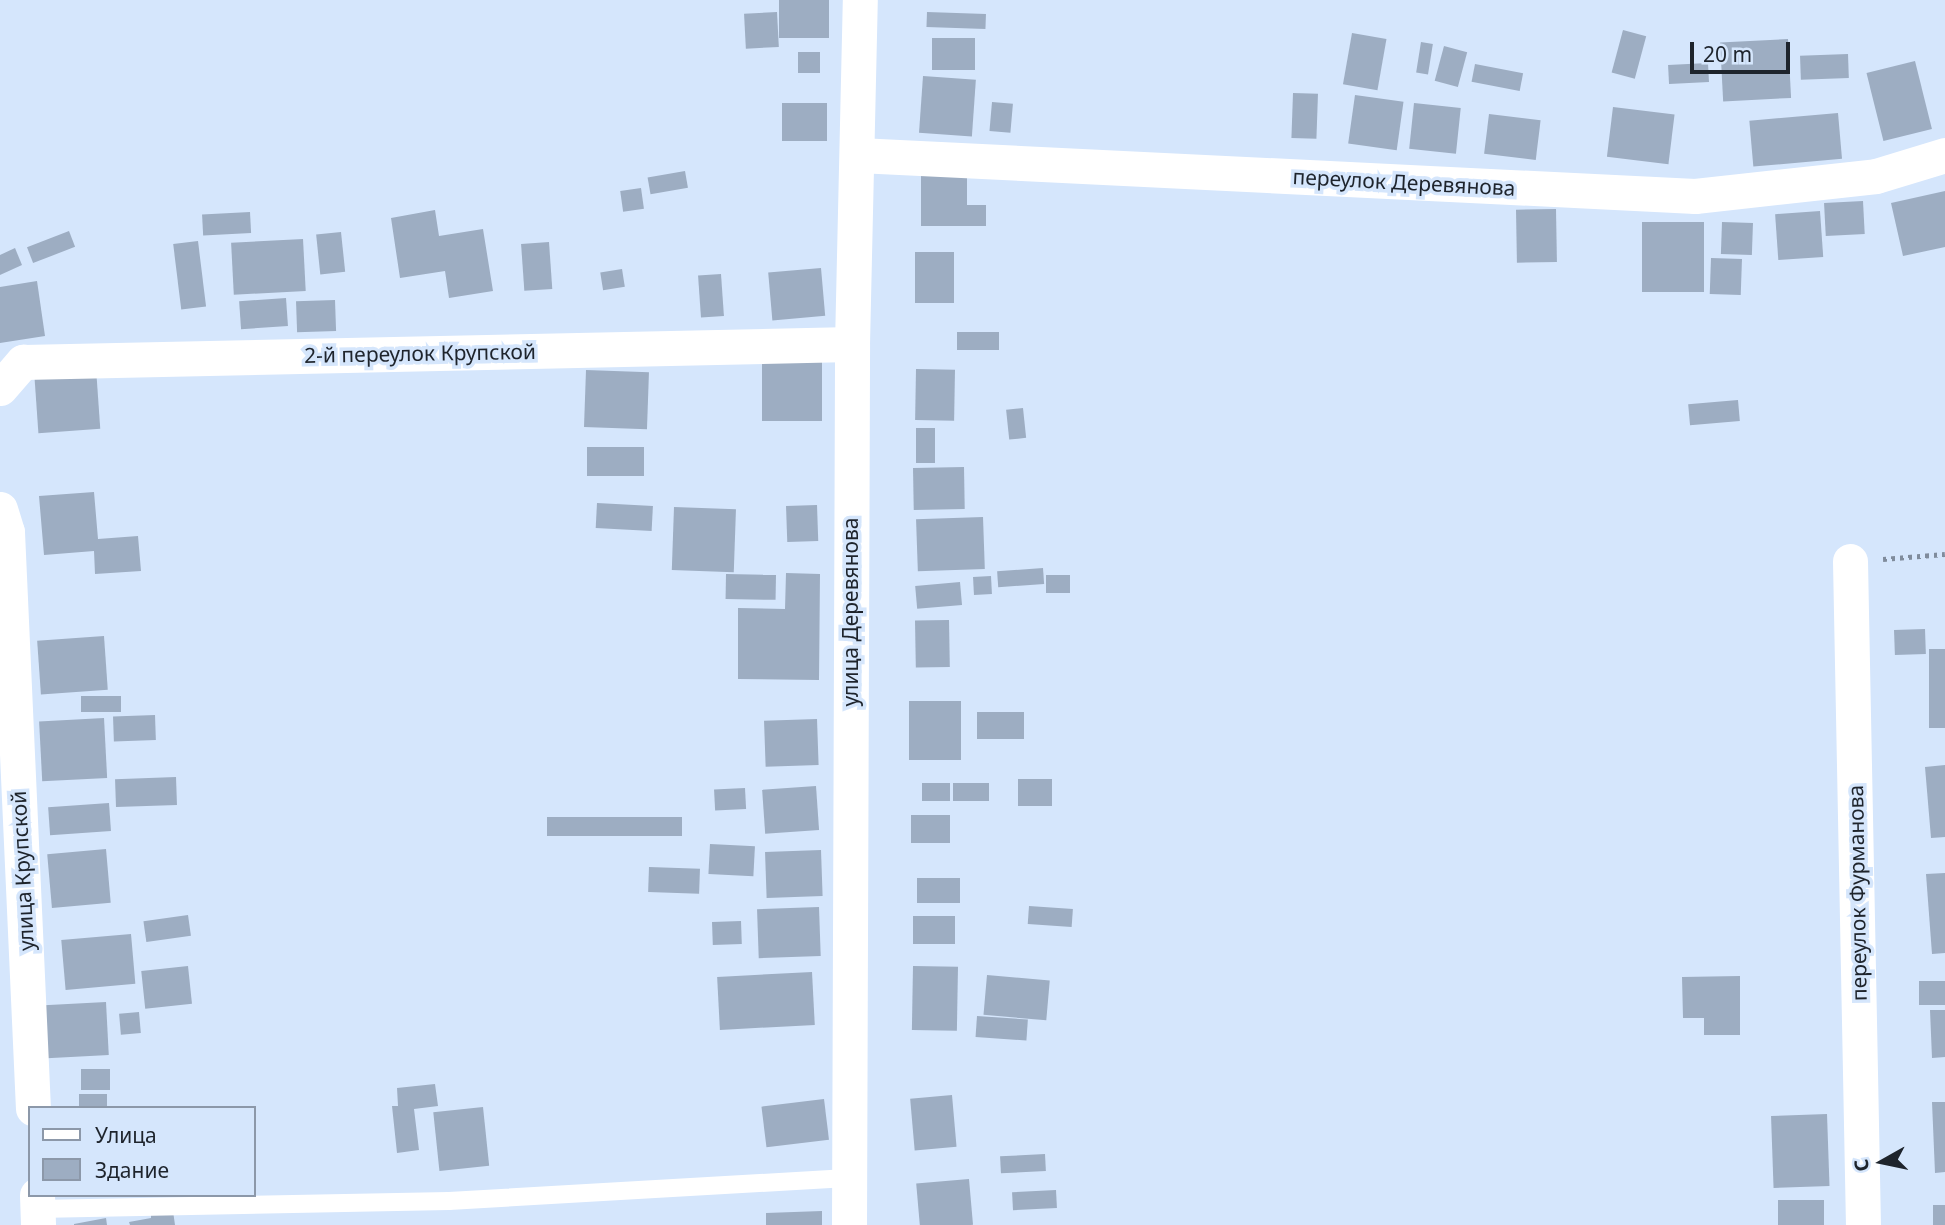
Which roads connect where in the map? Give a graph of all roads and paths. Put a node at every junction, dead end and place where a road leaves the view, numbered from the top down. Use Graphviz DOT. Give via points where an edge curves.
graph roads {
  1 [pos="860,0"];
  2 [pos="858,155"];
  3 [pos="1945,155"];
  4 [pos="852,345"];
  5 [pos="0,388"];
  6 [pos="2,526"];
  7 [pos="1945,554"];
  8 [pos="1850,561"];
  9 [pos="33,1106"];
  10 [pos="846,1178"];
  11 [pos="37,1210"];
  12 [pos="849,1225"];
  13 [pos="1863,1225"];
  1 -- 2 [label="street, улица Деревянова"];
  2 -- 3 [label="street, переулок Деревянова" via="1695,196 1876,176"];
  2 -- 4 [label="street, улица Деревянова"];
  4 -- 5 [label="street, 2-й переулок Крупской" via="23,362"];
  4 -- 10 [label="street, улица Деревянова"];
  6 -- 9 [label="street, улица Крупской"];
  7 -- 8 [label="path"];
  8 -- 13 [label="street, переулок Фурманова"];
  10 -- 11 [label="lane" via="449,1201"];
  10 -- 12 [label="street, улица Деревянова"];
}
